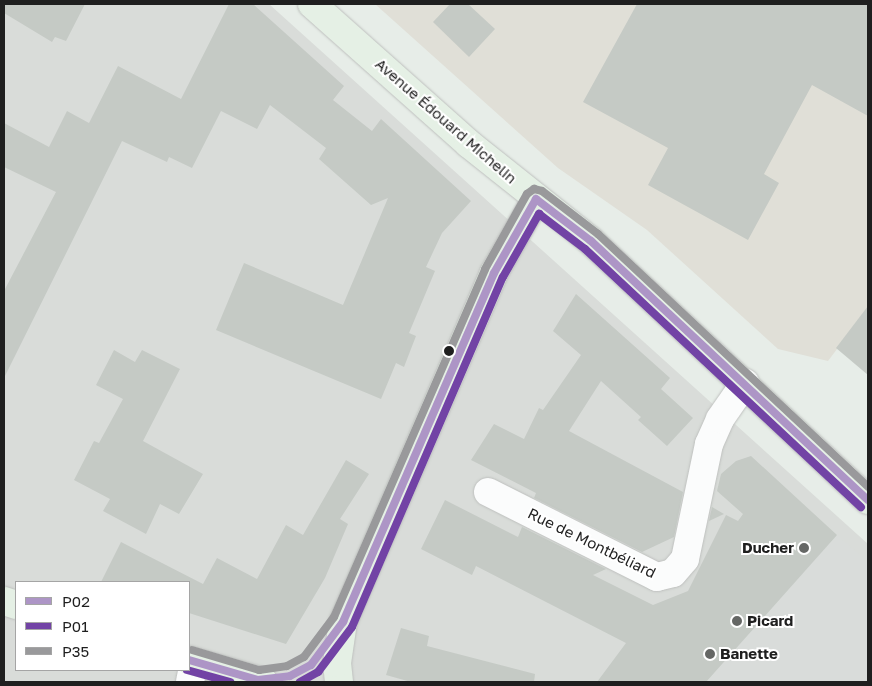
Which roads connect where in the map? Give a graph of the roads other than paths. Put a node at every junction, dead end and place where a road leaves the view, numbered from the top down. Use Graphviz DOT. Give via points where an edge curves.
graph roads {
  1 [pos="312,4"];
  2 [pos="536,199"];
  3 [pos="744,383"];
  4 [pos="488,492"];
  5 [pos="868,500"];
  6 [pos="191,668"];
  7 [pos="264,682"];
  8 [pos="339,682"];
  1 -- 2 [label="main road, Avenue Édouard Michelin"];
  2 -- 3 [label="main road, Avenue Édouard Michelin" via="591,241"];
  2 -- 8 [label="main road" via="494,273 343,622 337,663"];
  3 -- 4 [label="street, Rue de Montbéliard" via="720,419 709,444 685,559 673,573 657,577"];
  3 -- 5 [label="main road, Avenue Édouard Michelin"];
  6 -- 7 [label="main road"];
}
